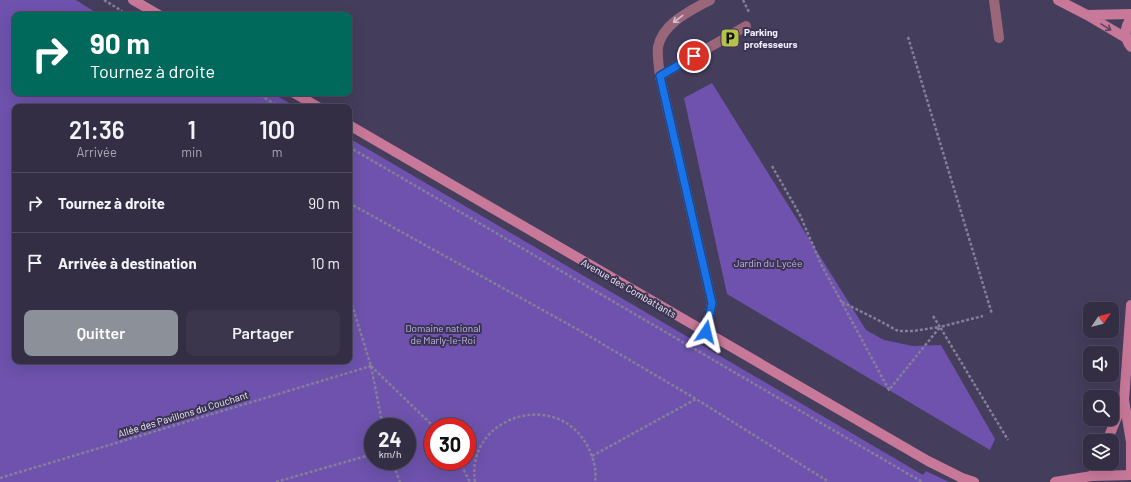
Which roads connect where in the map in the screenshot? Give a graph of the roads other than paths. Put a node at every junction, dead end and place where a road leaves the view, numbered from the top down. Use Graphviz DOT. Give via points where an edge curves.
graph roads {
  1 [pos="133,0"];
  2 [pos="710,0"];
  3 [pos="994,0"];
  4 [pos="1058,0"];
  5 [pos="154,12"];
  6 [pos="1131,14"];
  7 [pos="1087,15"];
  8 [pos="1131,18"];
  9 [pos="746,26"];
  10 [pos="999,38"];
  11 [pos="1130,45"];
  12 [pos="660,76"];
  13 [pos="299,96"];
  14 [pos="313,104"];
  15 [pos="352,127"];
  16 [pos="1131,305"];
  17 [pos="706,332"];
  18 [pos="1129,343"];
  19 [pos="1124,400"];
  20 [pos="1110,434"];
  21 [pos="1095,470"];
  22 [pos="1131,475"];
  23 [pos="1092,476"];
  24 [pos="974,482"];
  25 [pos="1055,482"];
  1 -- 5 [label="main road"];
  2 -- 12 [label="street, one-way" via="674,22 663,33 658,49"];
  3 -- 10 [label="street"];
  4 -- 7 [label="main road"];
  6 -- 7 [label="main road"];
  7 -- 11 [label="main road, one-way"];
  8 -- 11 [label="main road" via="1126,27"];
  9 -- 12 [label="street"];
  12 -- 17 [label="street" via="712,303"];
  13 -- 14 [label="main road"];
  15 -- 17 [label="main road, Avenue des Combattants"];
  16 -- 18 [label="main road"];
  17 -- 24 [label="main road, Avenue des Combattants" via="928,461"];
  18 -- 19 [label="main road"];
  19 -- 20 [label="main road"];
  19 -- 22 [label="main road" via="1131,442"];
  21 -- 23 [label="main road"];
  22 -- 23 [label="main road"];
  23 -- 25 [label="main road"];
}
